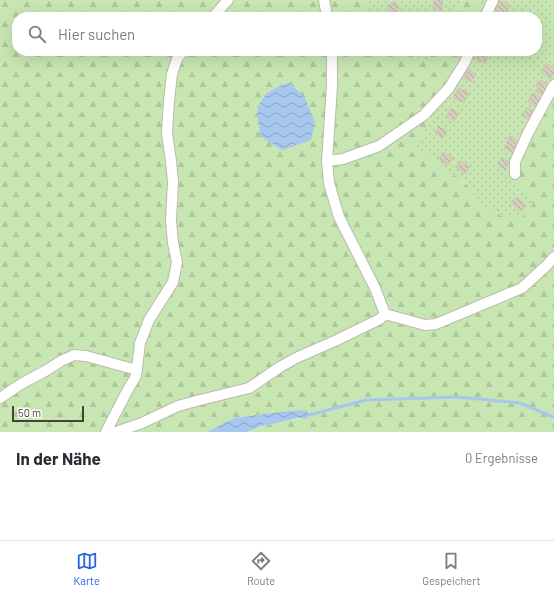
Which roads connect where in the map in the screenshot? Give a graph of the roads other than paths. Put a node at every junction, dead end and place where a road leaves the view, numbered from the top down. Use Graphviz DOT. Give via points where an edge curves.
graph roads {
  1 [pos="228,0"];
  2 [pos="324,0"];
  3 [pos="493,0"];
  4 [pos="217,12"];
  5 [pos="326,12"];
  6 [pos="487,12"];
  7 [pos="179,56"];
  8 [pos="332,56"];
  9 [pos="468,56"];
  10 [pos="554,84"];
  11 [pos="327,160"];
  12 [pos="515,174"];
  13 [pos="554,257"];
  14 [pos="385,314"];
  15 [pos="137,370"];
  16 [pos="0,398"];
  17 [pos="106,432"];
  18 [pos="116,432"];
  1 -- 4 [label="lane"];
  2 -- 5 [label="lane"];
  3 -- 6 [label="lane"];
  7 -- 15 [label="lane" via="172,74 167,133 173,182 171,220 177,262 173,282 149,320 140,343"];
  8 -- 11 [label="lane"];
  9 -- 11 [label="lane" via="449,88 424,115 379,146 342,159"];
  10 -- 12 [label="lane" via="515,162"];
  11 -- 14 [label="lane" via="329,183 339,217 375,288"];
  13 -- 14 [label="lane" via="522,288 436,324 425,324"];
  14 -- 18 [label="lane" via="380,319 291,361 249,388 178,406"];
  15 -- 16 [label="lane" via="86,356 74,356 61,361"];
  15 -- 17 [label="lane"];
}
